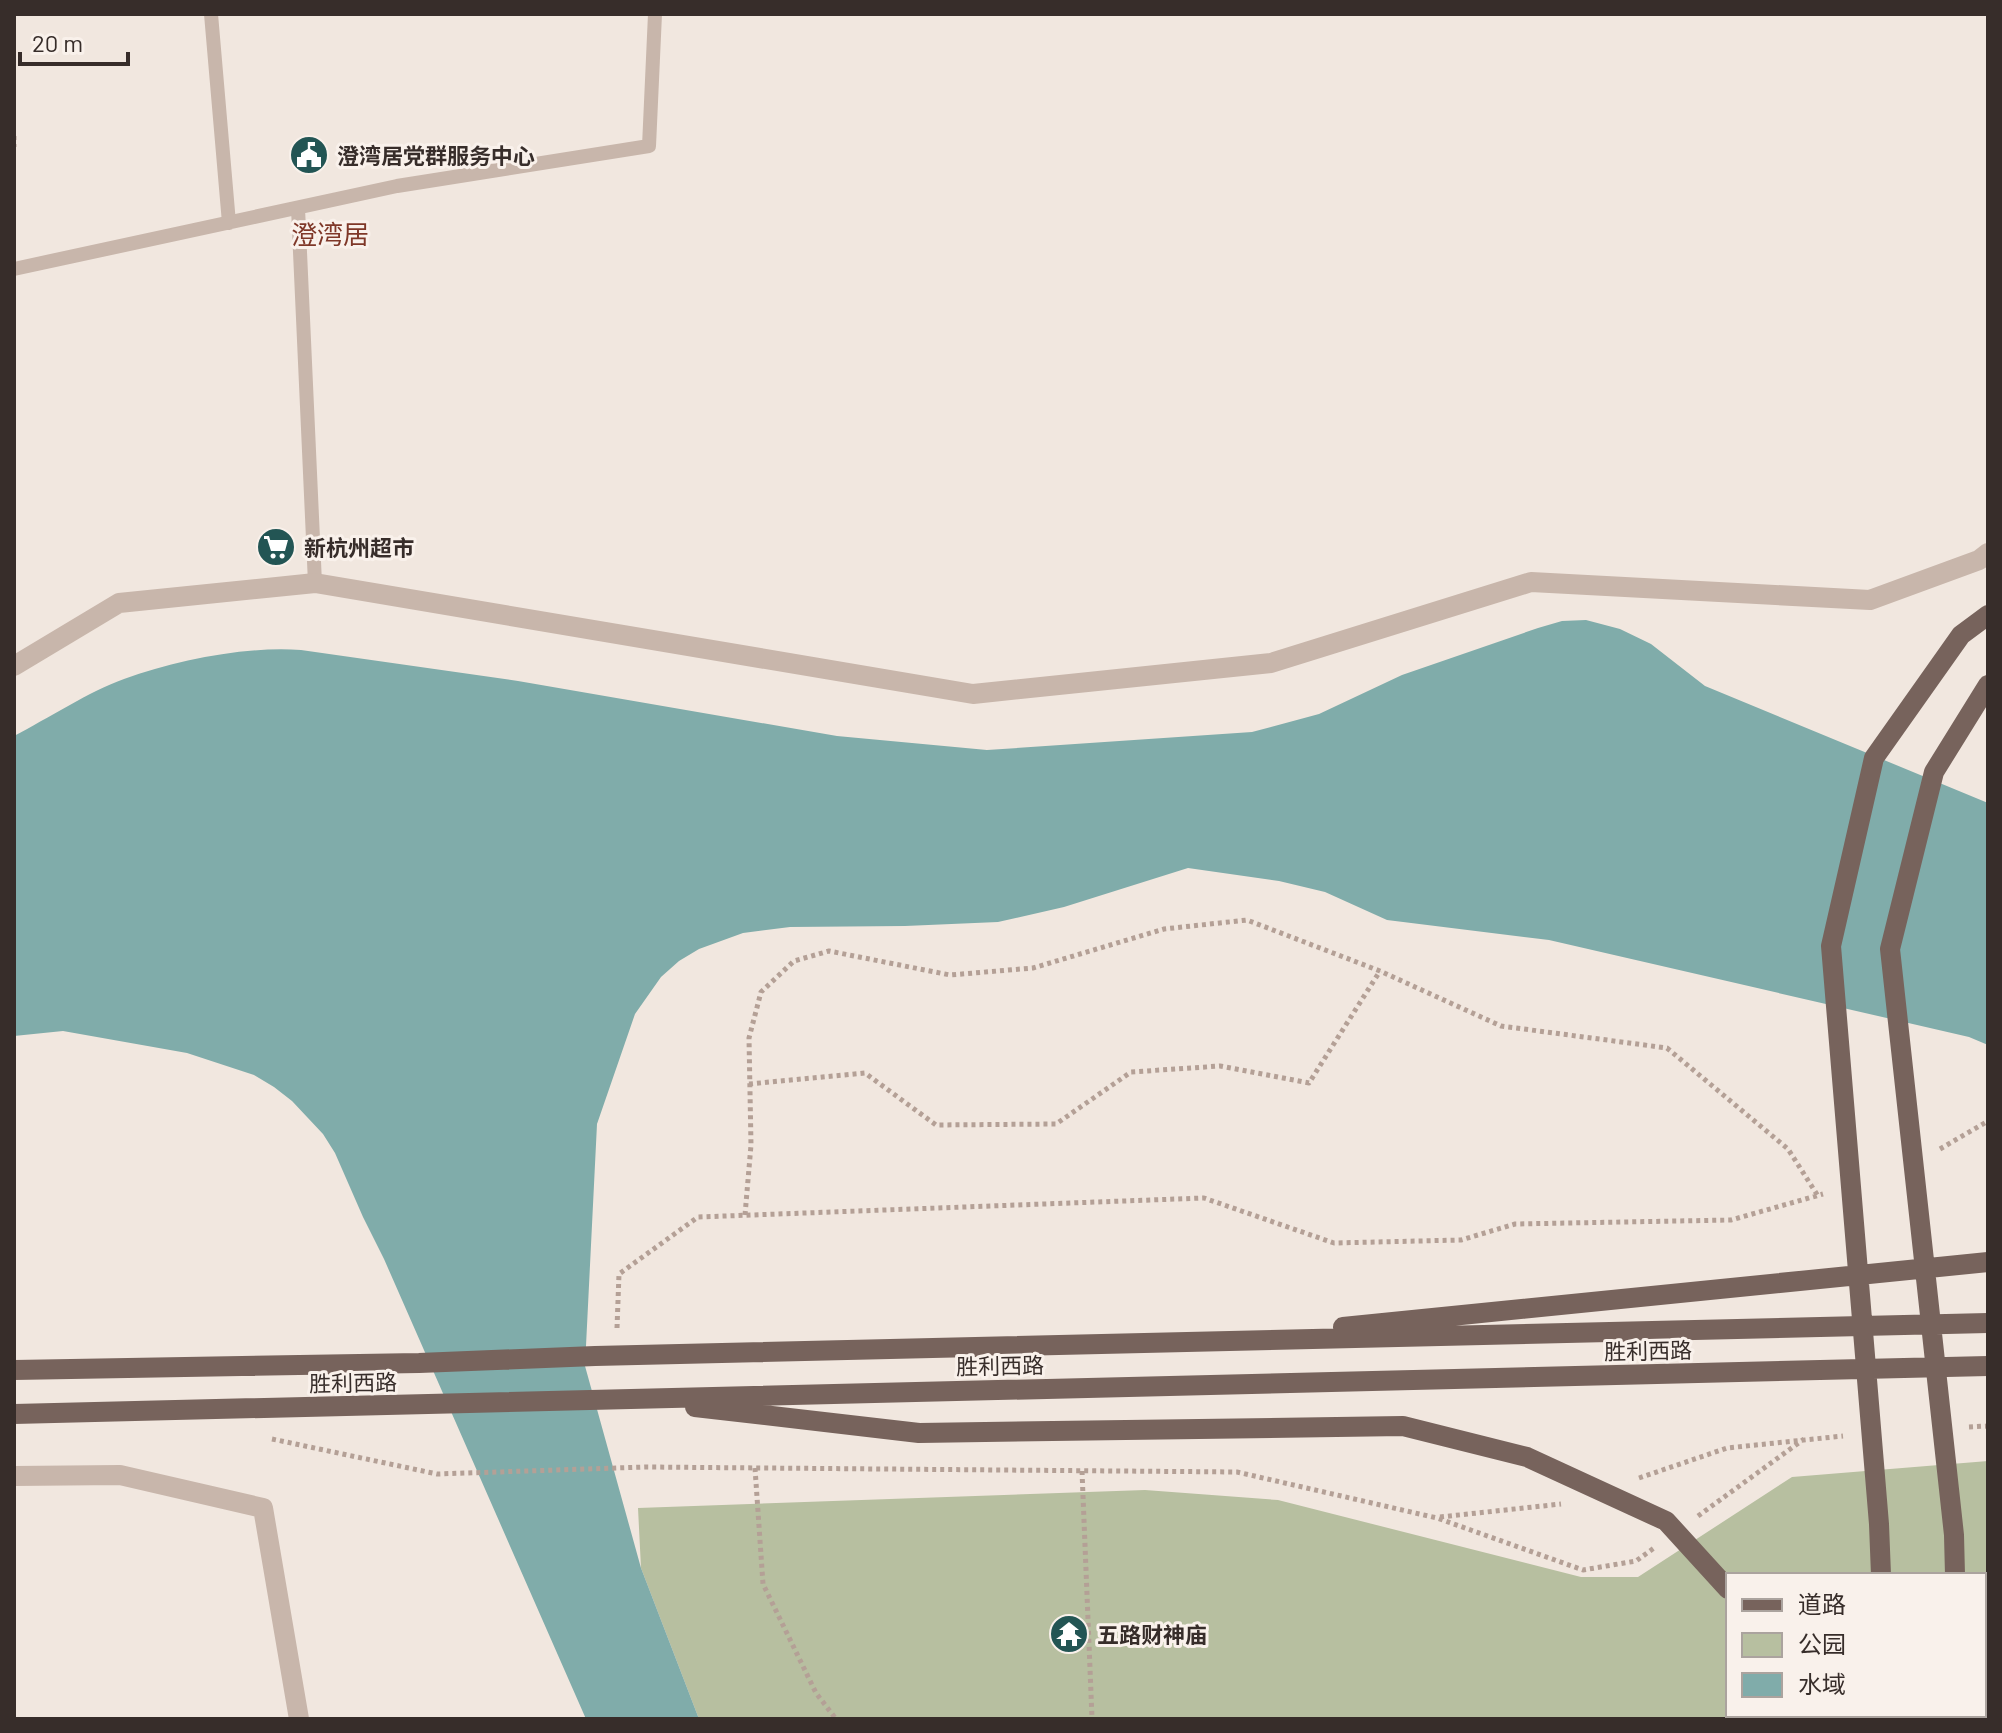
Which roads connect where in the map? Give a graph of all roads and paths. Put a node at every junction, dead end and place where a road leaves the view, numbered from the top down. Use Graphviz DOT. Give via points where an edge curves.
graph roads {
  1 [pos="211,14"];
  2 [pos="655,14"];
  3 [pos="14,136"];
  4 [pos="14,147"];
  5 [pos="298,208"];
  6 [pos="229,223"];
  7 [pos="14,269"];
  8 [pos="1988,553"];
  9 [pos="315,583"];
  10 [pos="1988,615"];
  11 [pos="14,666"];
  12 [pos="1988,685"];
  13 [pos="1380,971"];
  14 [pos="749,1084"];
  15 [pos="1988,1121"];
  16 [pos="1930,1155"];
  17 [pos="1832,1191"];
  18 [pos="1818,1196"];
  19 [pos="745,1215"];
  20 [pos="1988,1262"];
  21 [pos="1988,1323"];
  22 [pos="1186,1342"];
  23 [pos="605,1356"];
  24 [pos="1988,1366"];
  25 [pos="14,1370"];
  26 [pos="612,1398"];
  27 [pos="14,1414"];
  28 [pos="271,1438"];
  29 [pos="755,1468"];
  30 [pos="1082,1471"];
  31 [pos="14,1476"];
  32 [pos="1437,1518"];
  33 [pos="1881,1573"];
  34 [pos="1955,1573"];
  35 [pos="1726,1587"];
  36 [pos="1092,1718"];
  37 [pos="299,1719"];
  38 [pos="836,1719"];
  1 -- 6 [label="lane"];
  2 -- 5 [label="lane" via="649,146 397,186"];
  3 -- 4 [label="path"];
  5 -- 6 [label="lane"];
  5 -- 9 [label="lane"];
  6 -- 7 [label="lane"];
  8 -- 9 [label="street" via="1870,600 1531,582 1271,663 973,694"];
  9 -- 11 [label="street" via="119,603"];
  10 -- 33 [label="main road" via="1961,635 1874,758 1831,946"];
  12 -- 34 [label="main road" via="1934,772 1890,949"];
  13 -- 14 [label="path" via="1309,1083 1220,1066 1131,1072 1056,1124 951,1125 936,1125 865,1073"];
  13 -- 14 [label="path" via="1247,920 1164,929 1033,968 950,975 829,951 794,961 761,992 749,1038"];
  13 -- 18 [label="path" via="1501,1026 1667,1048 1788,1149"];
  14 -- 19 [label="path"];
  15 -- 16 [label="path"];
  17 -- 18 [label="path"];
  18 -- 19 [label="path" via="1731,1220 1515,1224 1461,1240 1334,1243 1204,1198"];
  19 -- 23 [label="path" via="698,1217 619,1274"];
  20 -- 22 [label="main road"];
  21 -- 22 [label="main road, 胜利西路"];
  22 -- 23 [label="main road, 胜利西路"];
  23 -- 25 [label="main road, 胜利西路"];
  24 -- 26 [label="main road, 胜利西路"];
  26 -- 27 [label="main road, 胜利西路"];
  26 -- 35 [label="main road" via="919,1433 1403,1426 1527,1457 1666,1521"];
  28 -- 29 [label="path" via="437,1474"];
  29 -- 30 [label="path"];
  29 -- 38 [label="path" via="763,1584 816,1693"];
  30 -- 32 [label="path" via="1237,1472"];
  30 -- 36 [label="path"];
  31 -- 37 [label="street" via="120,1475 263,1508"];
}
